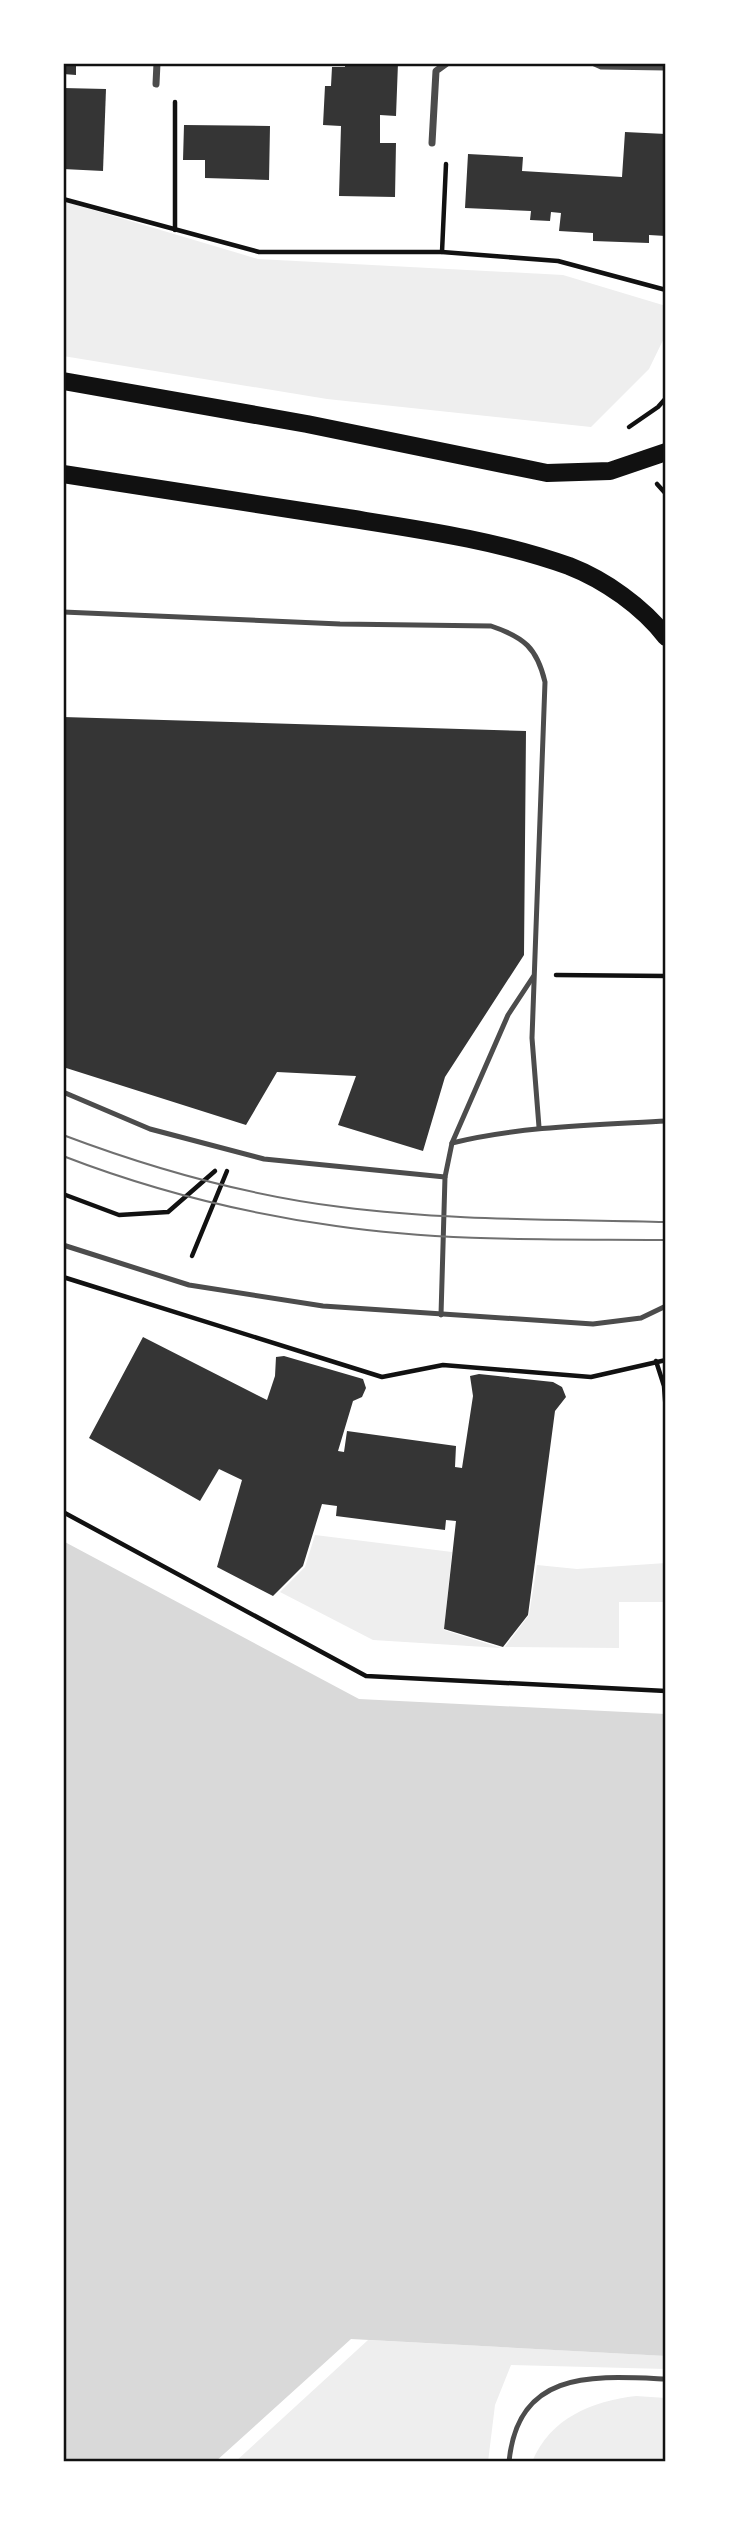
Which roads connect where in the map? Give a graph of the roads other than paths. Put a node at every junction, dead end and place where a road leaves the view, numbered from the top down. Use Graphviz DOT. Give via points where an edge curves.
graph roads {
  1 [pos="157,63"];
  2 [pos="447,63"];
  3 [pos="592,63"];
  4 [pos="666,68"];
  5 [pos="156,84"];
  6 [pos="432,143"];
  7 [pos="63,381"];
  8 [pos="666,452"];
  9 [pos="63,474"];
  10 [pos="63,612"];
  11 [pos="666,637"];
  12 [pos="534,975"];
  13 [pos="63,1092"];
  14 [pos="666,1121"];
  15 [pos="539,1127"];
  16 [pos="452,1143"];
  17 [pos="445,1177"];
  18 [pos="63,1245"];
  19 [pos="666,1306"];
  20 [pos="441,1315"];
  21 [pos="666,2379"];
  22 [pos="509,2462"];
  1 -- 5 [label="street"];
  2 -- 6 [label="street" via="436,71"];
  3 -- 4 [label="lane"];
  7 -- 8 [label="main road" via="547,473 610,471"];
  9 -- 11 [label="main road" via="401,527 502,548 570,567 612,589"];
  10 -- 12 [label="lane" via="491,626 514,633 541,664 545,682"];
  12 -- 15 [label="lane"];
  12 -- 16 [label="lane" via="508,1015"];
  13 -- 17 [label="lane" via="150,1129 264,1159"];
  14 -- 15 [label="lane"];
  15 -- 16 [label="lane"];
  16 -- 17 [label="lane"];
  17 -- 20 [label="lane"];
  18 -- 20 [label="lane" via="219,1291 284,1302"];
  19 -- 20 [label="lane" via="641,1318 593,1324"];
  21 -- 22 [label="lane" via="608,2376 571,2381 545,2391 523,2411"];
}
